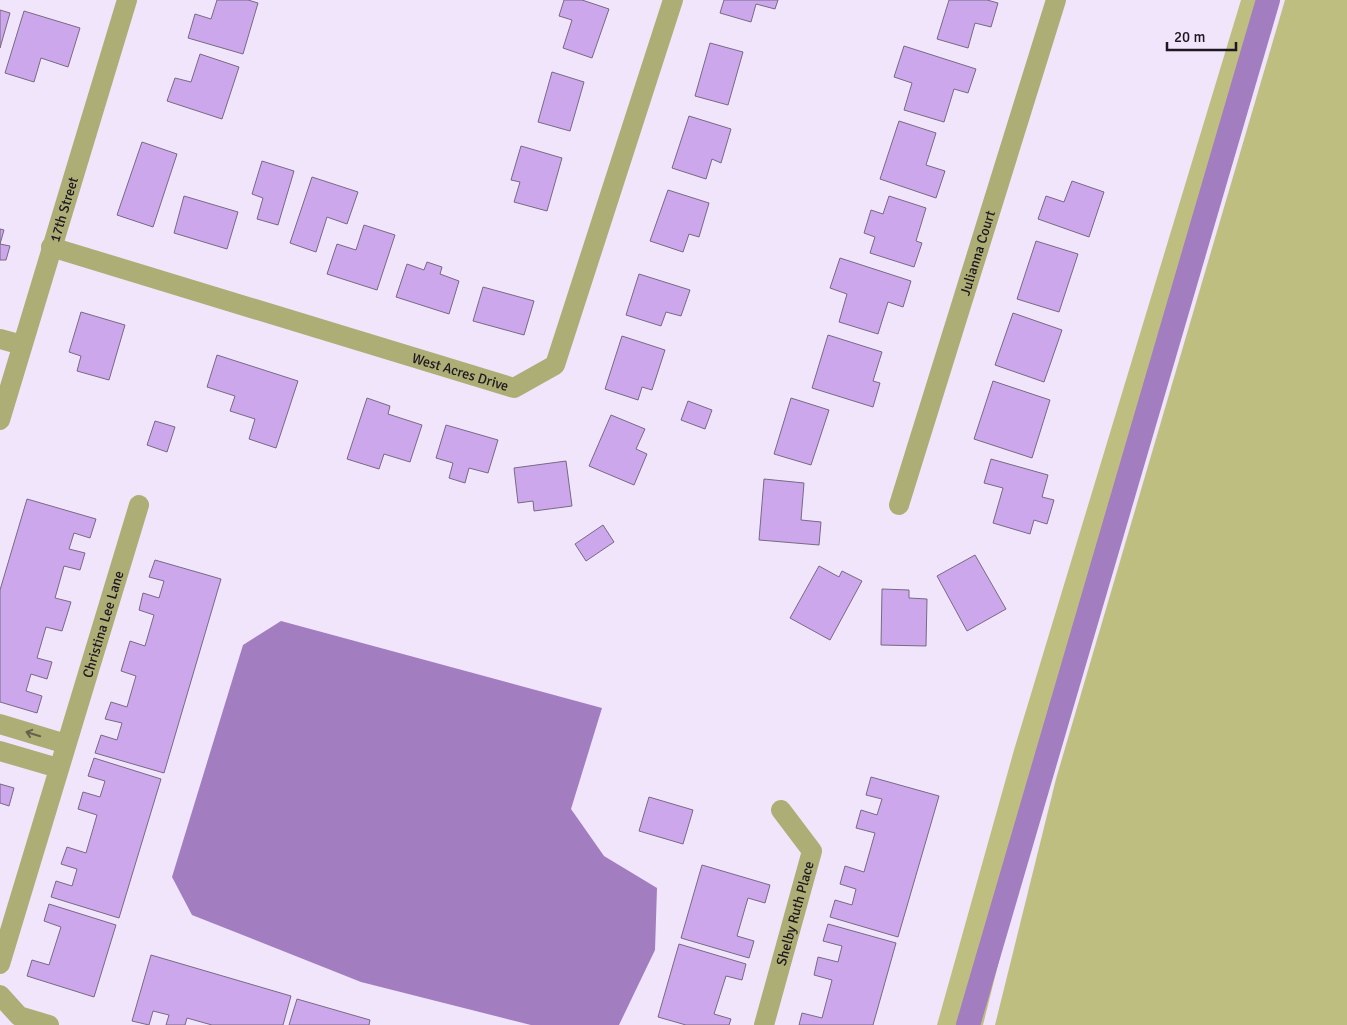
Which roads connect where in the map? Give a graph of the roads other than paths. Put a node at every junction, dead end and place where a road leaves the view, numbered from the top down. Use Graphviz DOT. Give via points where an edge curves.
graph roads {
  1 [pos="127,0"];
  2 [pos="673,0"];
  3 [pos="1056,0"];
  4 [pos="51,247"];
  5 [pos="0,339"];
  6 [pos="22,345"];
  7 [pos="0,420"];
  8 [pos="139,505"];
  9 [pos="899,506"];
  10 [pos="0,724"];
  11 [pos="66,744"];
  12 [pos="0,751"];
  13 [pos="58,768"];
  14 [pos="781,810"];
  15 [pos="0,964"];
  16 [pos="0,995"];
  17 [pos="49,1025"];
  18 [pos="764,1025"];
  1 -- 4 [label="street, 17th Street"];
  2 -- 4 [label="street, West Acres Drive" via="555,365 514,388"];
  3 -- 9 [label="street, Julianna Court"];
  4 -- 6 [label="street, 17th Street"];
  5 -- 6 [label="street"];
  6 -- 7 [label="street, 17th Street"];
  8 -- 11 [label="street, Christina Lee Lane"];
  11 -- 10 [label="street, one-way"];
  11 -- 13 [label="street, Christina Lee Lane"];
  12 -- 13 [label="street"];
  13 -- 15 [label="street, Christina Lee Lane"];
  14 -- 18 [label="street, Shelby Ruth Place" via="812,852"];
  16 -- 17 [label="street" via="19,1016"];
}
